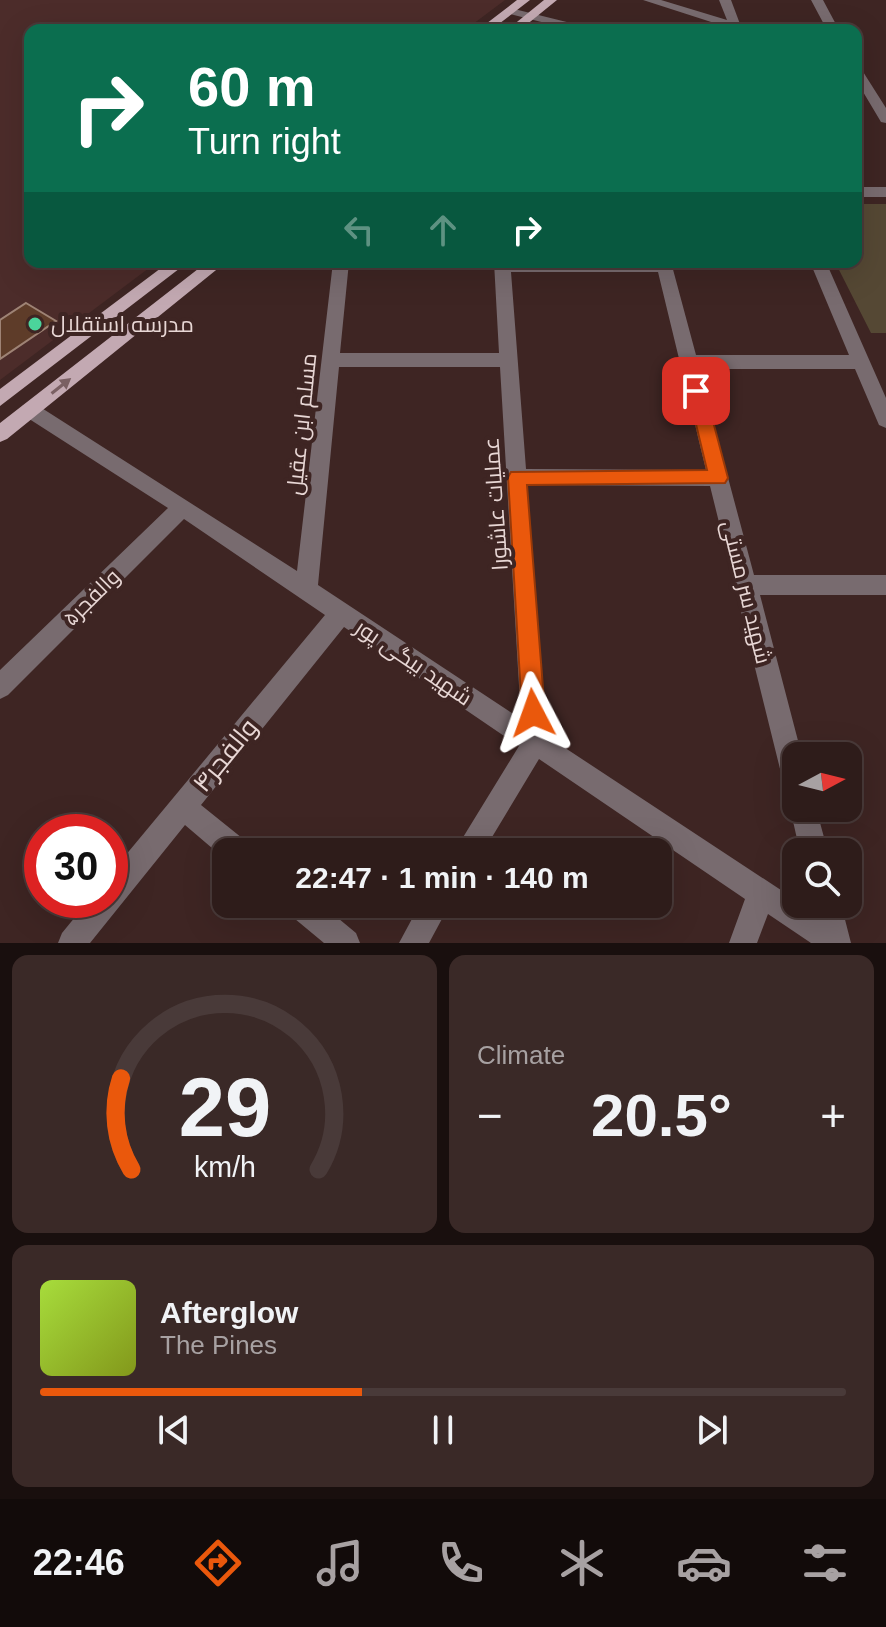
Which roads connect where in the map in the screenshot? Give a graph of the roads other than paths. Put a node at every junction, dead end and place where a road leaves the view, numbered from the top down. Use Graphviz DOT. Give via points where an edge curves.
graph roads {
  1 [pos="524,0"];
  2 [pos="551,0"];
  3 [pos="649,0"];
  4 [pos="725,0"];
  5 [pos="817,0"];
  6 [pos="510,11"];
  7 [pos="530,16"];
  8 [pos="492,24"];
  9 [pos="520,24"];
  10 [pos="563,24"];
  11 [pos="714,24"];
  12 [pos="734,24"];
  13 [pos="830,24"];
  14 [pos="862,80"];
  15 [pos="886,119"];
  16 [pos="862,192"];
  17 [pos="886,192"];
  18 [pos="172,268"];
  19 [pos="210,268"];
  20 [pos="340,268"];
  21 [pos="502,268"];
  22 [pos="665,268"];
  23 [pos="821,268"];
  24 [pos="332,360"];
  25 [pos="509,360"];
  26 [pos="689,362"];
  27 [pos="861,362"];
  28 [pos="0,399"];
  29 [pos="30,410"];
  30 [pos="886,420"];
  31 [pos="0,434"];
  32 [pos="517,477"];
  33 [pos="718,478"];
  34 [pos="183,507"];
  35 [pos="746,585"];
  36 [pos="886,585"];
  37 [pos="306,590"];
  38 [pos="341,613"];
  39 [pos="0,687"];
  40 [pos="786,742"];
  41 [pos="535,743"];
  42 [pos="183,807"];
  43 [pos="220,838"];
  44 [pos="477,838"];
  45 [pos="128,874"];
  46 [pos="761,893"];
  47 [pos="92,918"];
  48 [pos="316,918"];
  49 [pos="428,918"];
  50 [pos="831,918"];
  51 [pos="72,943"];
  52 [pos="346,943"];
  53 [pos="413,943"];
  54 [pos="743,943"];
  55 [pos="837,943"];
  1 -- 6 [label="main road"];
  2 -- 7 [label="main road"];
  3 -- 11 [label="street"];
  4 -- 12 [label="street"];
  5 -- 13 [label="street"];
  6 -- 7 [label="street"];
  6 -- 8 [label="main road"];
  7 -- 9 [label="main road"];
  7 -- 10 [label="street"];
  14 -- 15 [label="street"];
  16 -- 17 [label="street"];
  18 -- 28 [label="main road"];
  29 -- 19 [label="main road, one-way"];
  20 -- 24 [label="street, مسلم ابن عقیل"];
  21 -- 25 [label="street, عملیات عاشورا"];
  22 -- 26 [label="street, شهید سر مستی"];
  23 -- 27 [label="street"];
  24 -- 25 [label="street"];
  24 -- 37 [label="street, مسلم ابن عقیل"];
  25 -- 32 [label="street, عملیات عاشورا"];
  26 -- 27 [label="street"];
  26 -- 33 [label="street, شهید سر مستی"];
  27 -- 30 [label="street"];
  29 -- 31 [label="main road"];
  29 -- 34 [label="street, شهید بیگی پور"];
  32 -- 33 [label="street"];
  32 -- 41 [label="street, عملیات عاشورا"];
  33 -- 35 [label="street, شهید سر مستی"];
  34 -- 37 [label="street, شهید بیگی پور"];
  34 -- 39 [label="street, والفجر۵"];
  35 -- 36 [label="street"];
  35 -- 40 [label="street, شهید سر مستی"];
  37 -- 38 [label="street, شهید بیگی پور"];
  38 -- 41 [label="street, شهید بیگی پور"];
  38 -- 42 [label="street, والفجر۴"];
  41 -- 44 [label="street"];
  41 -- 46 [label="street, شهید بیگی پور"];
  42 -- 43 [label="street"];
  42 -- 45 [label="street, والفجر۴"];
  46 -- 54 [label="street"];
  46 -- 55 [label="street, شهید بیگی پور"];
  47 -- 51 [label="street, والفجر۴"];
  48 -- 52 [label="street"];
  49 -- 53 [label="street"];
  50 -- 55 [label="street"];
}
